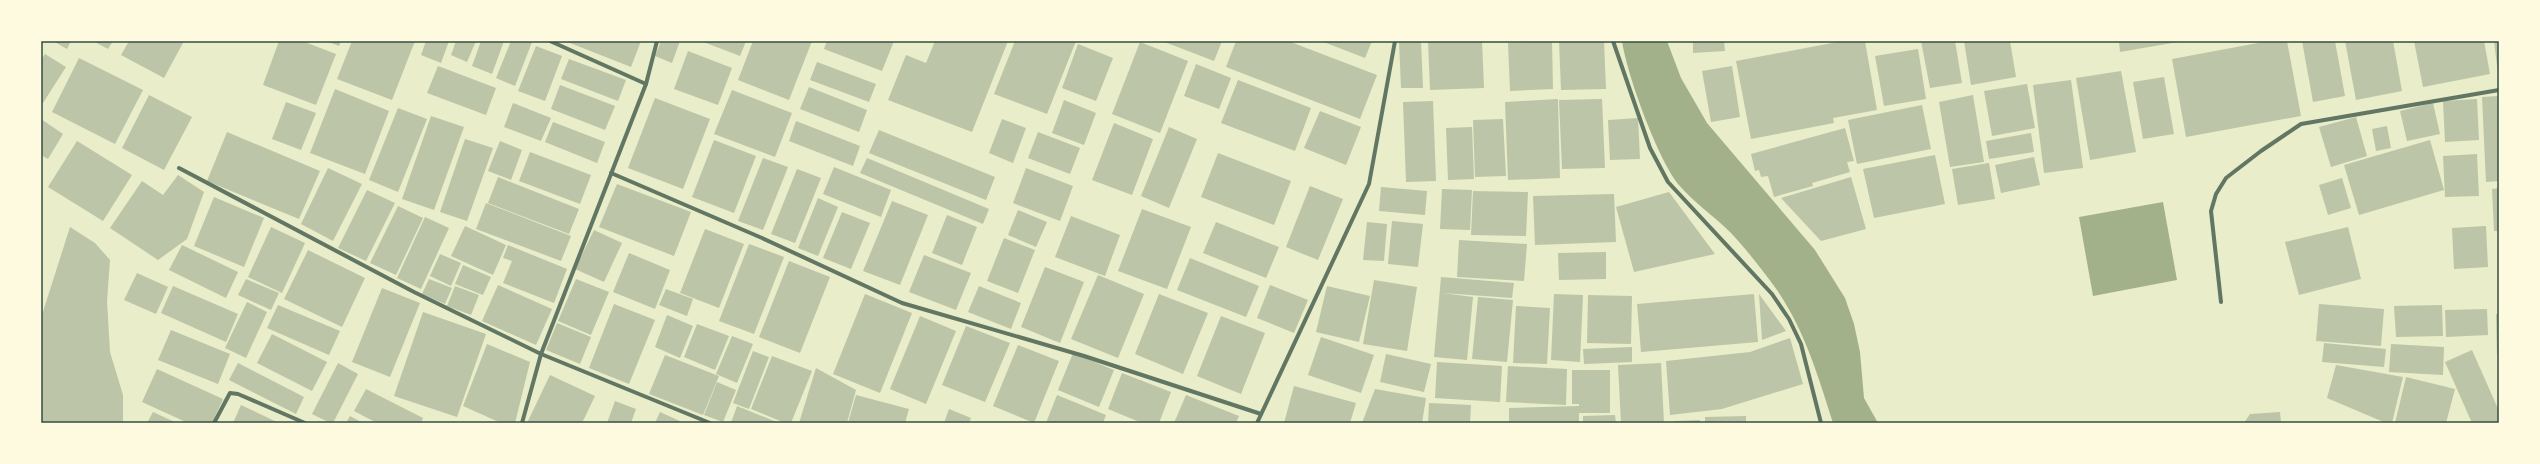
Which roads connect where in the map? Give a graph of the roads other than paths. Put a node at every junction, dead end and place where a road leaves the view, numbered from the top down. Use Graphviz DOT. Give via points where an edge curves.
graph roads {
  1 [pos="550,41"];
  2 [pos="656,41"];
  3 [pos="1395,41"];
  4 [pos="1613,41"];
  5 [pos="646,84"];
  6 [pos="2499,90"];
  7 [pos="179,168"];
  8 [pos="611,173"];
  9 [pos="2221,302"];
  10 [pos="540,354"];
  11 [pos="1261,414"];
  12 [pos="214,423"];
  13 [pos="305,423"];
  14 [pos="522,423"];
  15 [pos="710,423"];
  16 [pos="1257,423"];
  17 [pos="1821,423"];
  1 -- 5 [label="street"];
  2 -- 5 [label="street"];
  3 -- 11 [label="street" via="1374,166 1367,190"];
  4 -- 17 [label="street" via="1650,148 1668,182 1772,294 1789,319 1802,344"];
  5 -- 8 [label="street"];
  6 -- 9 [label="street" via="2301,124 2261,150 2226,178 2216,194 2211,211"];
  7 -- 10 [label="street" via="414,292"];
  8 -- 10 [label="street"];
  8 -- 11 [label="street" via="762,238 902,303 1084,356"];
  10 -- 14 [label="street"];
  10 -- 15 [label="street"];
  11 -- 16 [label="street"];
  12 -- 13 [label="street" via="230,393 238,394"];
}
